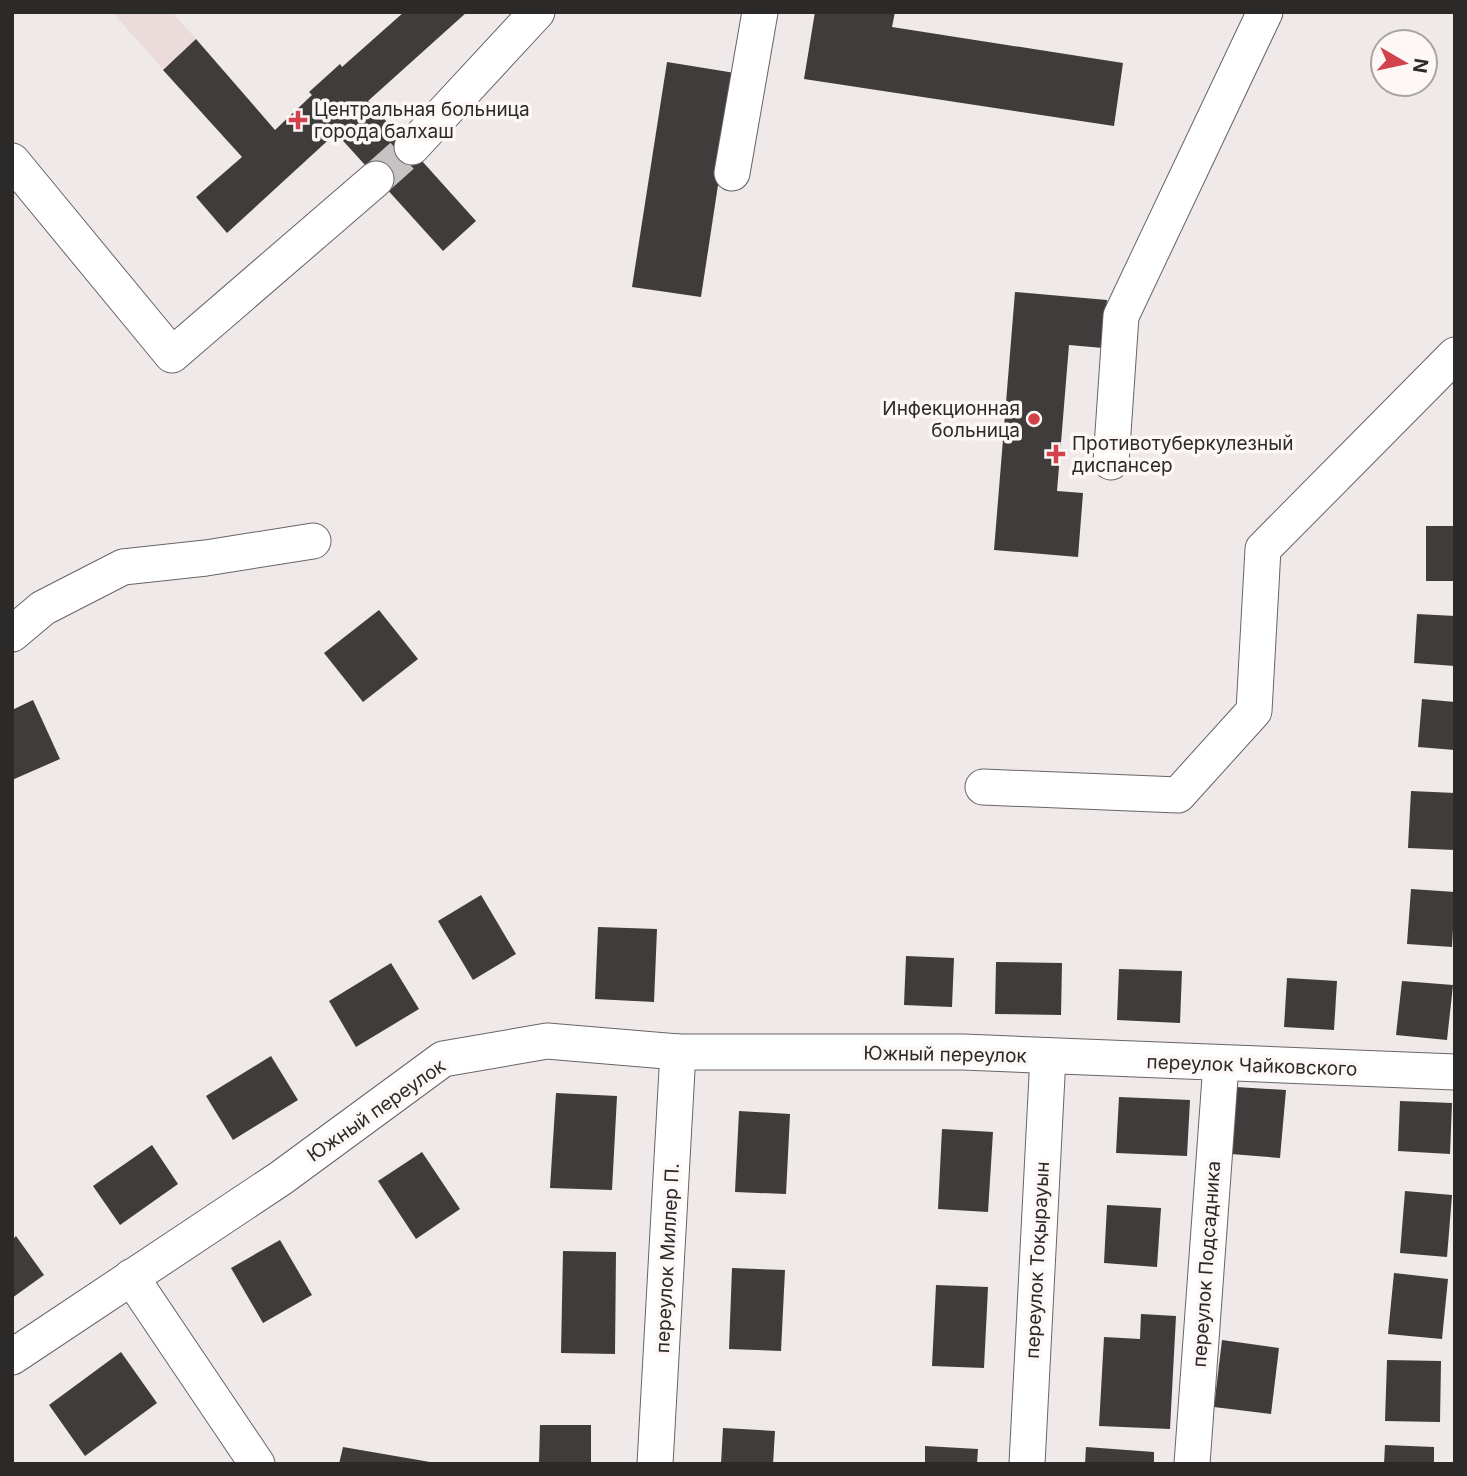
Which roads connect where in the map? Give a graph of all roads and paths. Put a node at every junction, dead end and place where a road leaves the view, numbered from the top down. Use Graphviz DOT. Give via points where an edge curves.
graph roads {
  1 [pos="537,12"];
  2 [pos="760,12"];
  3 [pos="1265,12"];
  4 [pos="412,147"];
  5 [pos="12,161"];
  6 [pos="732,173"];
  7 [pos="376,179"];
  8 [pos="1455,355"];
  9 [pos="1111,462"];
  10 [pos="313,541"];
  11 [pos="12,634"];
  12 [pos="983,787"];
  13 [pos="678,1052"];
  14 [pos="1048,1056"];
  15 [pos="1221,1064"];
  16 [pos="1455,1072"];
  17 [pos="131,1277"];
  18 [pos="12,1357"];
  19 [pos="257,1464"];
  20 [pos="655,1464"];
  21 [pos="1027,1464"];
  22 [pos="1192,1464"];
  1 -- 4 [label="street"];
  2 -- 6 [label="street"];
  3 -- 9 [label="street" via="1121,316"];
  5 -- 7 [label="street" via="172,355"];
  8 -- 12 [label="street" via="1263,549 1254,711 1178,795"];
  10 -- 11 [label="street" via="123,567 43,608"];
  13 -- 14 [label="street, Южный переулок"];
  13 -- 17 [label="street, Южный переулок" via="547,1041 443,1059 281,1178"];
  13 -- 20 [label="street, переулок Миллер П."];
  14 -- 15 [label="street, переулок Чайковского"];
  14 -- 21 [label="street, переулок Тоқырауын"];
  15 -- 16 [label="street, переулок Чайковского"];
  15 -- 22 [label="street, переулок Подсадника"];
  17 -- 18 [label="street, Южный переулок"];
  17 -- 19 [label="street"];
}
